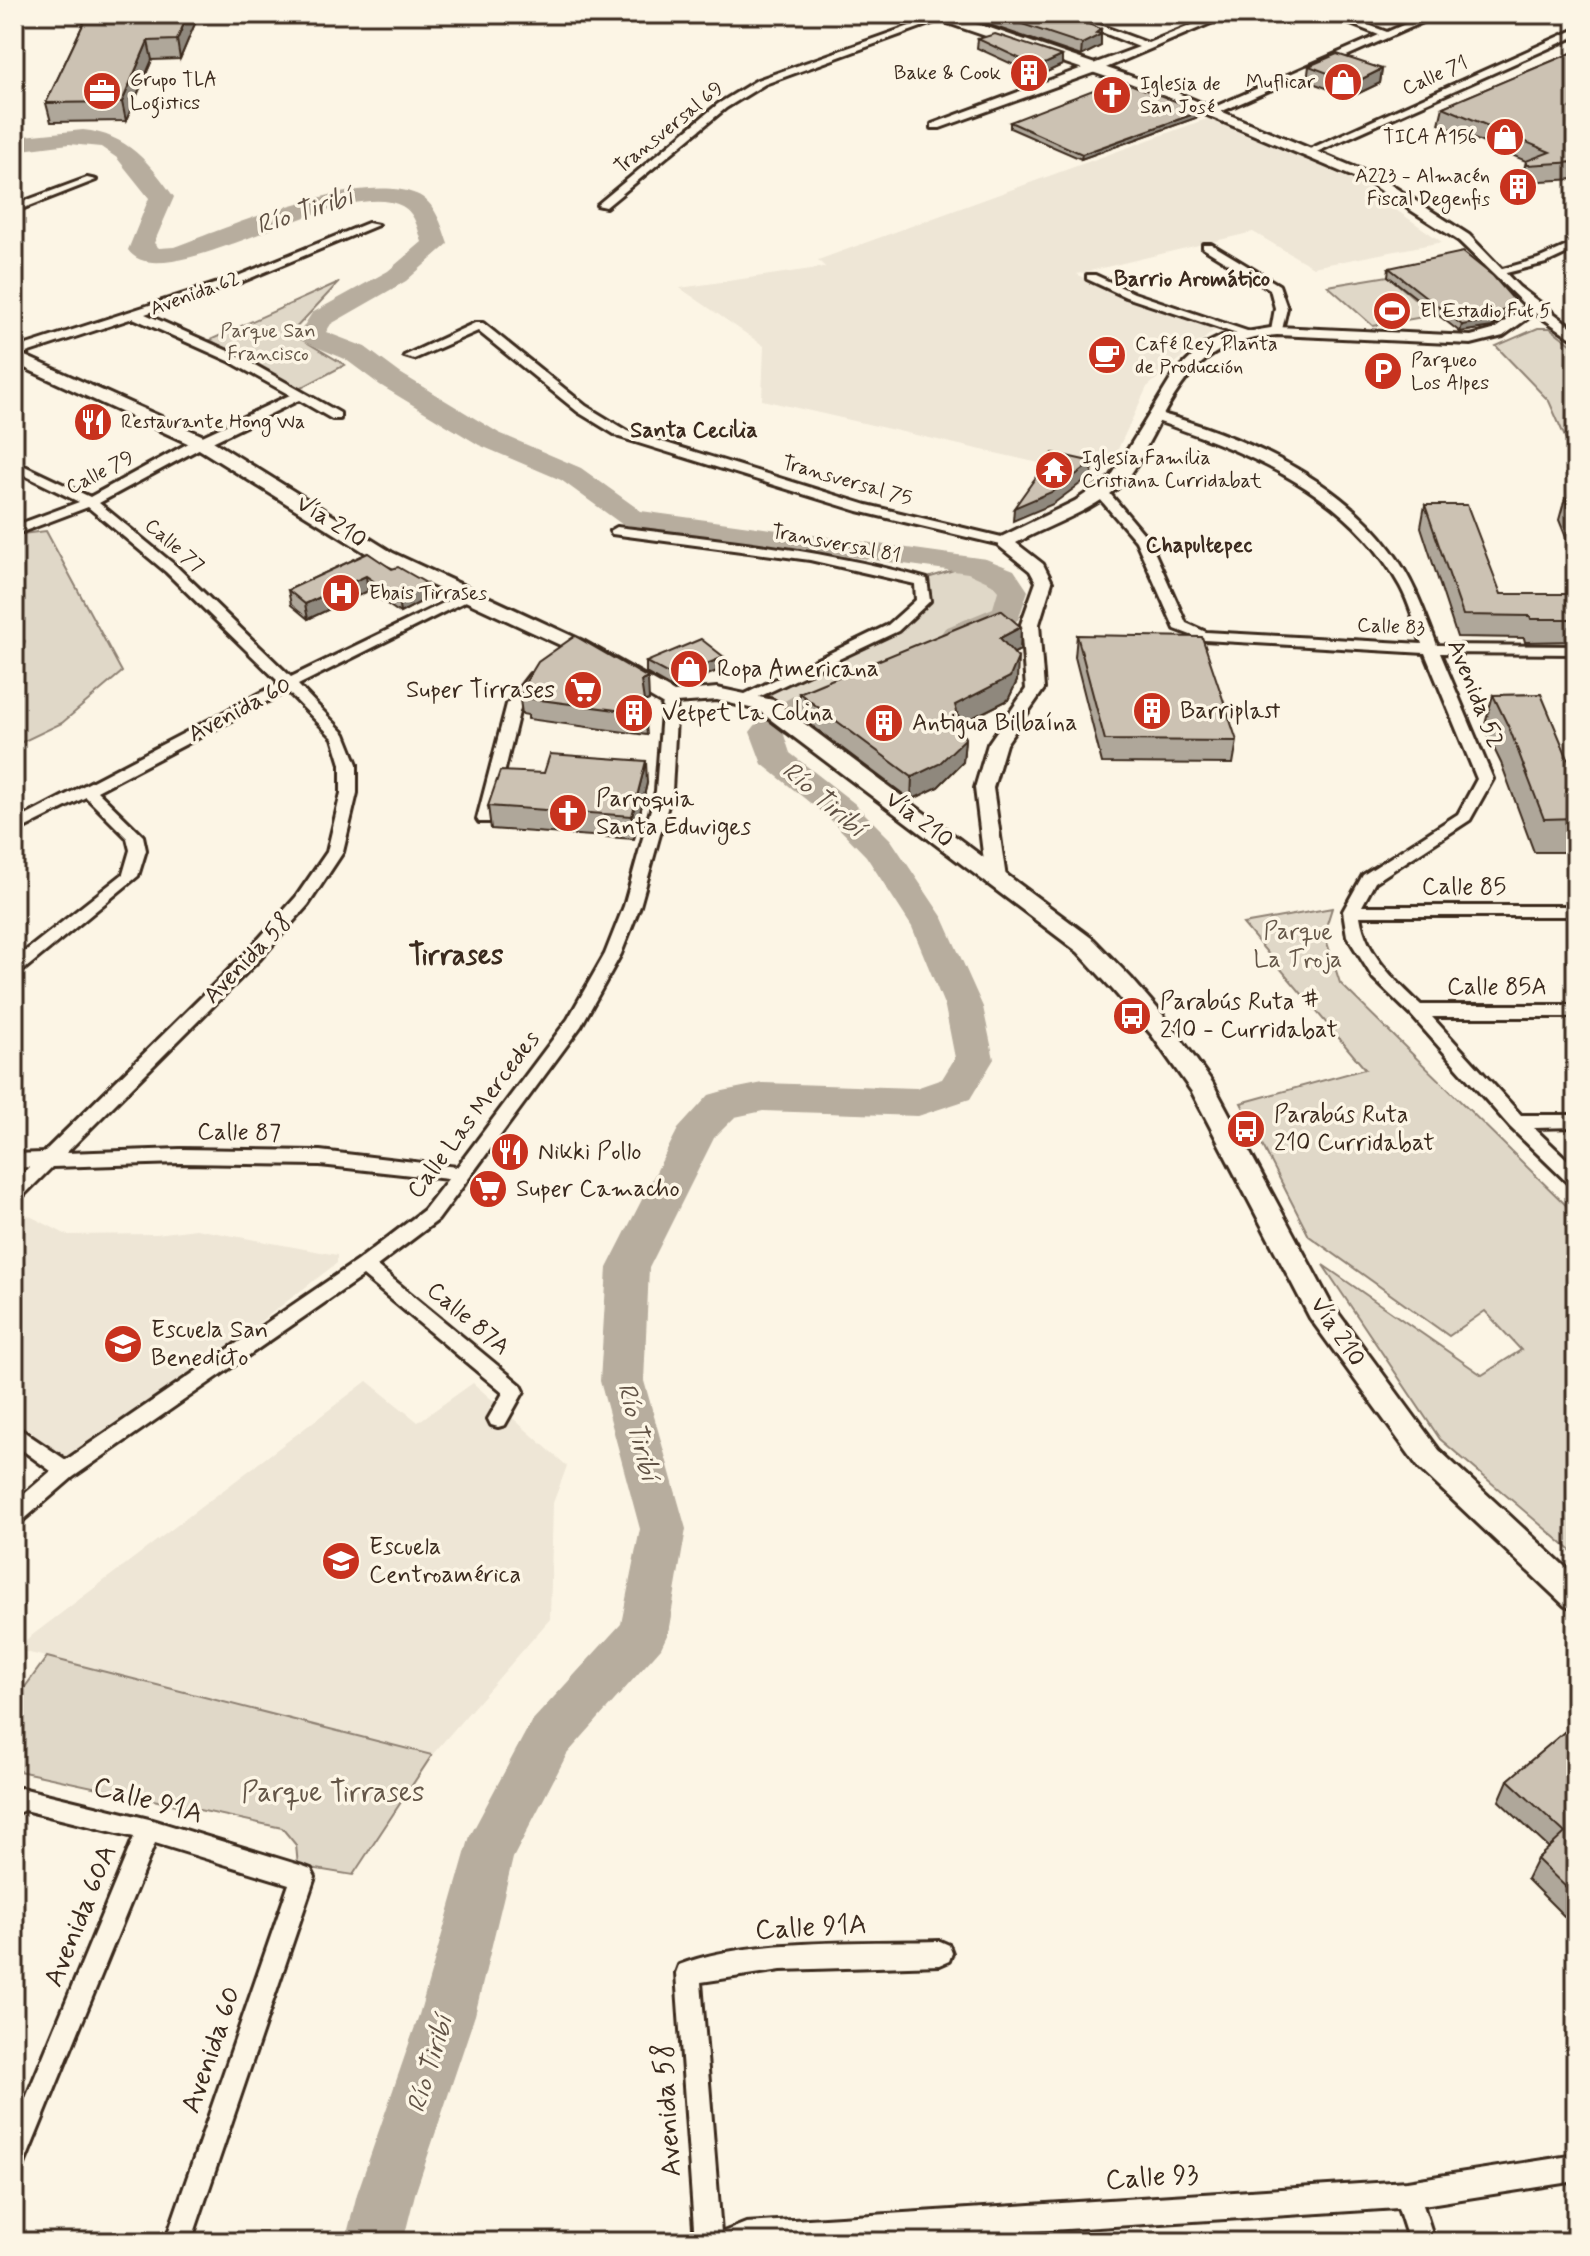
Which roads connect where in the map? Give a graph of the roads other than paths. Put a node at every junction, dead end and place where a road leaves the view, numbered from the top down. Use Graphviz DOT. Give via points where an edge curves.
graph roads {
  1 [pos="927,14"];
  2 [pos="1061,14"];
  3 [pos="1227,14"];
  4 [pos="1330,14"];
  5 [pos="1436,14"];
  6 [pos="941,18"];
  7 [pos="1576,32"];
  8 [pos="1387,35"];
  9 [pos="1146,46"];
  10 [pos="1097,68"];
  11 [pos="1214,111"];
  12 [pos="936,126"];
  13 [pos="1308,152"];
  14 [pos="91,180"];
  15 [pos="602,205"];
  16 [pos="14,209"];
  17 [pos="372,225"];
  18 [pos="1576,245"];
  19 [pos="1207,246"];
  20 [pos="1498,272"];
  21 [pos="1091,277"];
  22 [pos="1514,290"];
  23 [pos="1535,306"];
  24 [pos="137,315"];
  25 [pos="1515,320"];
  26 [pos="1558,323"];
  27 [pos="1277,331"];
  28 [pos="1244,332"];
  29 [pos="1576,337"];
  30 [pos="14,354"];
  31 [pos="410,356"];
  32 [pos="298,396"];
  33 [pos="336,416"];
  34 [pos="1155,416"];
  35 [pos="201,442"];
  36 [pos="14,465"];
  37 [pos="1101,492"];
  38 [pos="90,502"];
  39 [pos="14,531"];
  40 [pos="617,531"];
  41 [pos="1005,542"];
  42 [pos="469,596"];
  43 [pos="1431,649"];
  44 [pos="1576,650"];
  45 [pos="544,670"];
  46 [pos="287,685"];
  47 [pos="670,699"];
  48 [pos="756,702"];
  49 [pos="89,791"];
  50 [pos="485,819"];
  51 [pos="14,828"];
  52 [pos="996,878"];
  53 [pos="1351,911"];
  54 [pos="1576,911"];
  55 [pos="14,969"];
  56 [pos="1417,1011"];
  57 [pos="1576,1011"];
  58 [pos="1576,1121"];
  59 [pos="1516,1122"];
  60 [pos="46,1160"];
  61 [pos="14,1161"];
  62 [pos="462,1174"];
  63 [pos="1576,1179"];
  64 [pos="14,1193"];
  65 [pos="364,1266"];
  66 [pos="498,1419"];
  67 [pos="14,1433"];
  68 [pos="66,1471"];
  69 [pos="14,1516"];
  70 [pos="1576,1597"];
  71 [pos="18,1802"];
  72 [pos="149,1830"];
  73 [pos="303,1877"];
  74 [pos="940,1953"];
  75 [pos="688,1973"];
  76 [pos="14,2158"];
  77 [pos="1576,2168"];
  78 [pos="1407,2194"];
  79 [pos="178,2242"];
  80 [pos="708,2242"];
  81 [pos="730,2242"];
  82 [pos="1422,2242"];
  1 -- 6 [label="street"];
  2 -- 9 [label="street"];
  3 -- 9 [label="street"];
  4 -- 8 [label="street"];
  5 -- 8 [label="street"];
  6 -- 10 [label="street"];
  6 -- 15 [label="street, Transversal 69" via="761,82 722,106"];
  7 -- 13 [label="street, Calle 71"];
  8 -- 11 [label="street"];
  9 -- 10 [label="street"];
  10 -- 11 [label="street"];
  10 -- 12 [label="street"];
  11 -- 13 [label="street"];
  13 -- 20 [label="street" via="1375,181 1424,210 1464,238"];
  14 -- 16 [label="street"];
  17 -- 24 [label="street, Avenida 62"];
  18 -- 20 [label="street"];
  19 -- 27 [label="street" via="1275,287 1281,308"];
  20 -- 22 [label="street"];
  21 -- 28 [label="street"];
  22 -- 23 [label="street"];
  22 -- 25 [label="street"];
  23 -- 25 [label="street"];
  23 -- 26 [label="street"];
  24 -- 30 [label="street, Avenida 62"];
  24 -- 32 [label="street" via="233,358"];
  25 -- 26 [label="street"];
  25 -- 27 [label="street" via="1487,337 1455,342"];
  26 -- 29 [label="street"];
  27 -- 28 [label="street"];
  28 -- 34 [label="street" via="1201,353 1173,382"];
  30 -- 35 [label="main road, Vía 210"];
  31 -- 41 [label="street, Transversal 75" via="479,326 589,414 623,434 863,508"];
  32 -- 33 [label="street"];
  32 -- 35 [label="street"];
  34 -- 37 [label="street" via="1127,468"];
  34 -- 43 [label="street, Avenida 52" via="1289,469 1355,515 1408,587"];
  35 -- 38 [label="street, Calle 79"];
  35 -- 42 [label="main road, Vía 210" via="386,557"];
  36 -- 38 [label="street, Calle 77"];
  37 -- 41 [label="street"];
  37 -- 43 [label="street, Calle 83" via="1142,540 1180,626 1204,636"];
  38 -- 39 [label="street, Calle 79"];
  38 -- 46 [label="street, Calle 77" via="182,579"];
  40 -- 48 [label="street, Transversal 81" via="791,554 922,582 923,601 893,628"];
  41 -- 52 [label="street" via="1037,568 1044,582 1030,624 1035,689 997,744 984,788"];
  42 -- 46 [label="street, Avenida 60"];
  42 -- 47 [label="main road, Vía 210"];
  43 -- 44 [label="street, Calle 83"];
  43 -- 53 [label="street, Avenida 52" via="1485,779 1464,817 1369,879"];
  45 -- 50 [label="street" via="514,704"];
  46 -- 49 [label="street, Avenida 60"];
  46 -- 60 [label="street, Avenida 58" via="340,737 349,764 349,793 335,852 302,901 253,956"];
  47 -- 48 [label="main road, Vía 210" via="717,694"];
  47 -- 62 [label="street, Calle Las Mercedes" via="664,791 613,954 575,1022"];
  48 -- 52 [label="main road, Vía 210" via="815,740"];
  49 -- 51 [label="street, Avenida 60"];
  49 -- 55 [label="street" via="135,836 138,850 130,876"];
  52 -- 70 [label="main road, Vía 210" via="1086,946 1160,1028 1203,1088 1320,1310 1419,1447"];
  53 -- 54 [label="street, Calle 85"];
  53 -- 56 [label="street" via="1355,936 1379,974"];
  56 -- 57 [label="street, Calle 85A"];
  56 -- 59 [label="street"];
  58 -- 59 [label="street"];
  59 -- 63 [label="street"];
  60 -- 61 [label="street, Calle 87"];
  60 -- 62 [label="street, Calle 87" via="320,1158"];
  60 -- 64 [label="street, Avenida 58"];
  62 -- 65 [label="street, Calle Las Mercedes" via="431,1215"];
  65 -- 66 [label="street, Calle 87A" via="514,1391"];
  65 -- 68 [label="street, Calle Las Mercedes"];
  67 -- 68 [label="street"];
  68 -- 69 [label="street, Calle Las Mercedes"];
  71 -- 72 [label="street, Calle 91A"];
  72 -- 73 [label="street, Calle 91A"];
  72 -- 76 [label="street, Avenida 60A"];
  73 -- 79 [label="street, Avenida 60"];
  74 -- 75 [label="street, Calle 91A" via="791,1957"];
  75 -- 80 [label="street, Avenida 58"];
  77 -- 78 [label="street, Calle 93"];
  78 -- 81 [label="street, Calle 93" via="746,2236"];
  78 -- 82 [label="street"];
}
